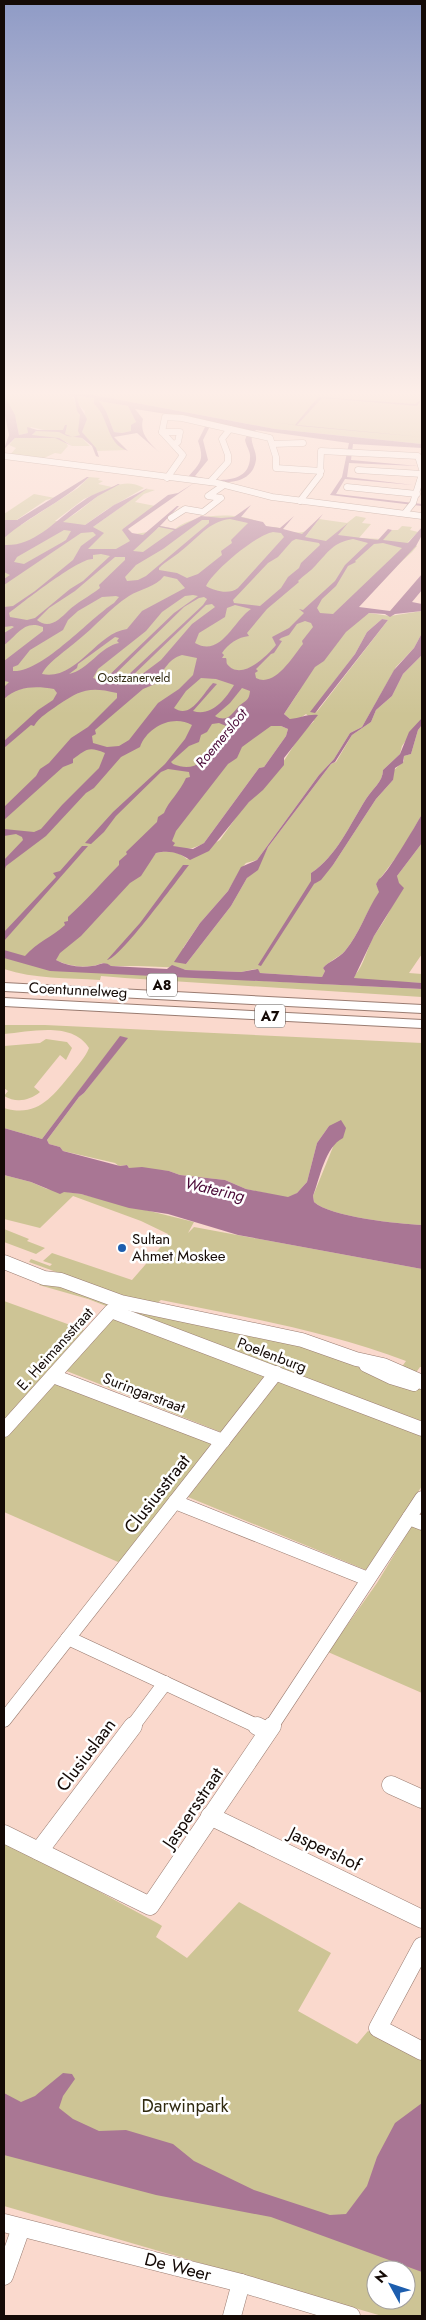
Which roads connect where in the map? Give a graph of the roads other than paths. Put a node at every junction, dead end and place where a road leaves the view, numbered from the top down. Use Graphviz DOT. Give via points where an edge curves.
graph roads {
  1 [pos="221,498"];
  2 [pos="287,498"];
  3 [pos="302,498"];
  4 [pos="415,498"];
  5 [pos="300,501"];
  6 [pos="405,513"];
  7 [pos="422,516"];
  8 [pos="171,518"];
  9 [pos="20,978"];
  10 [pos="4,987"];
  11 [pos="4,1002"];
  12 [pos="303,1003"];
  13 [pos="40,1004"];
  14 [pos="422,1009"];
  15 [pos="4,1012"];
  16 [pos="422,1024"];
  17 [pos="4,1255"];
  18 [pos="4,1262"];
  19 [pos="61,1280"];
  20 [pos="111,1311"];
  21 [pos="356,1358"];
  22 [pos="276,1374"];
  23 [pos="53,1376"];
  24 [pos="422,1382"];
  25 [pos="422,1386"];
  26 [pos="5,1427"];
  27 [pos="422,1429"];
  28 [pos="223,1441"];
  29 [pos="422,1498"];
  30 [pos="175,1502"];
  31 [pos="416,1520"];
  32 [pos="368,1579"];
  33 [pos="68,1638"];
  34 [pos="165,1683"];
  35 [pos="4,1718"];
  36 [pos="267,1731"];
  37 [pos="391,1785"];
  38 [pos="422,1800"];
  39 [pos="210,1816"];
  40 [pos="4,1834"];
  41 [pos="39,1851"];
  42 [pos="422,1919"];
  43 [pos="422,1946"];
  44 [pos="422,2051"];
  45 [pos="12,2225"];
  46 [pos="4,2276"];
  47 [pos="241,2284"];
  48 [pos="232,2316"];
  49 [pos="351,2316"];
  1 -- 8 [label="street" via="203,512 184,509"];
  2 -- 5 [label="street"];
  3 -- 5 [label="street"];
  4 -- 6 [label="street"];
  5 -- 6 [label="street"];
  6 -- 7 [label="street"];
  9 -- 12 [label="highway, A8" via="226,990"];
  10 -- 12 [label="highway, Coentunnelweg / A8"];
  11 -- 13 [label="highway, Coentunnelweg / A7"];
  12 -- 14 [label="highway, Coentunnelweg / A8"];
  13 -- 15 [label="highway"];
  13 -- 16 [label="highway, Coentunnelweg / A7"];
  17 -- 19 [label="street, Poelenburg" via="49,1272"];
  18 -- 19 [label="street, Poelenburg" via="44,1278"];
  19 -- 21 [label="street, Poelenburg" via="121,1302 302,1340"];
  20 -- 22 [label="street, Poelenburg"];
  20 -- 23 [label="street, E. Heimansstraat"];
  21 -- 24 [label="street, Poelenburg" via="383,1365"];
  21 -- 25 [label="street, Poelenburg" via="379,1372"];
  22 -- 27 [label="street, Poelenburg"];
  22 -- 28 [label="street, Clusiusstraat"];
  23 -- 26 [label="street, E. Heimansstraat"];
  23 -- 28 [label="street, Suringarstraat"];
  28 -- 30 [label="street, Clusiusstraat"];
  29 -- 31 [label="street, Jaspersstraat"];
  30 -- 32 [label="street"];
  30 -- 33 [label="street, Clusiusstraat"];
  31 -- 32 [label="street, Jaspersstraat"];
  32 -- 36 [label="street, Jaspersstraat"];
  33 -- 34 [label="street"];
  33 -- 35 [label="street, Clusiusstraat"];
  34 -- 36 [label="street"];
  34 -- 41 [label="street, Clusiuslaan"];
  36 -- 39 [label="street, Jaspersstraat"];
  37 -- 38 [label="street"];
  39 -- 41 [label="street, Jaspersstraat" via="150,1906"];
  39 -- 42 [label="street, Jaspershof"];
  40 -- 41 [label="street"];
  43 -- 44 [label="street" via="378,2028"];
  45 -- 46 [label="street"];
  45 -- 47 [label="street, De Weer"];
  47 -- 48 [label="street"];
  47 -- 49 [label="street, De Weer"];
}
